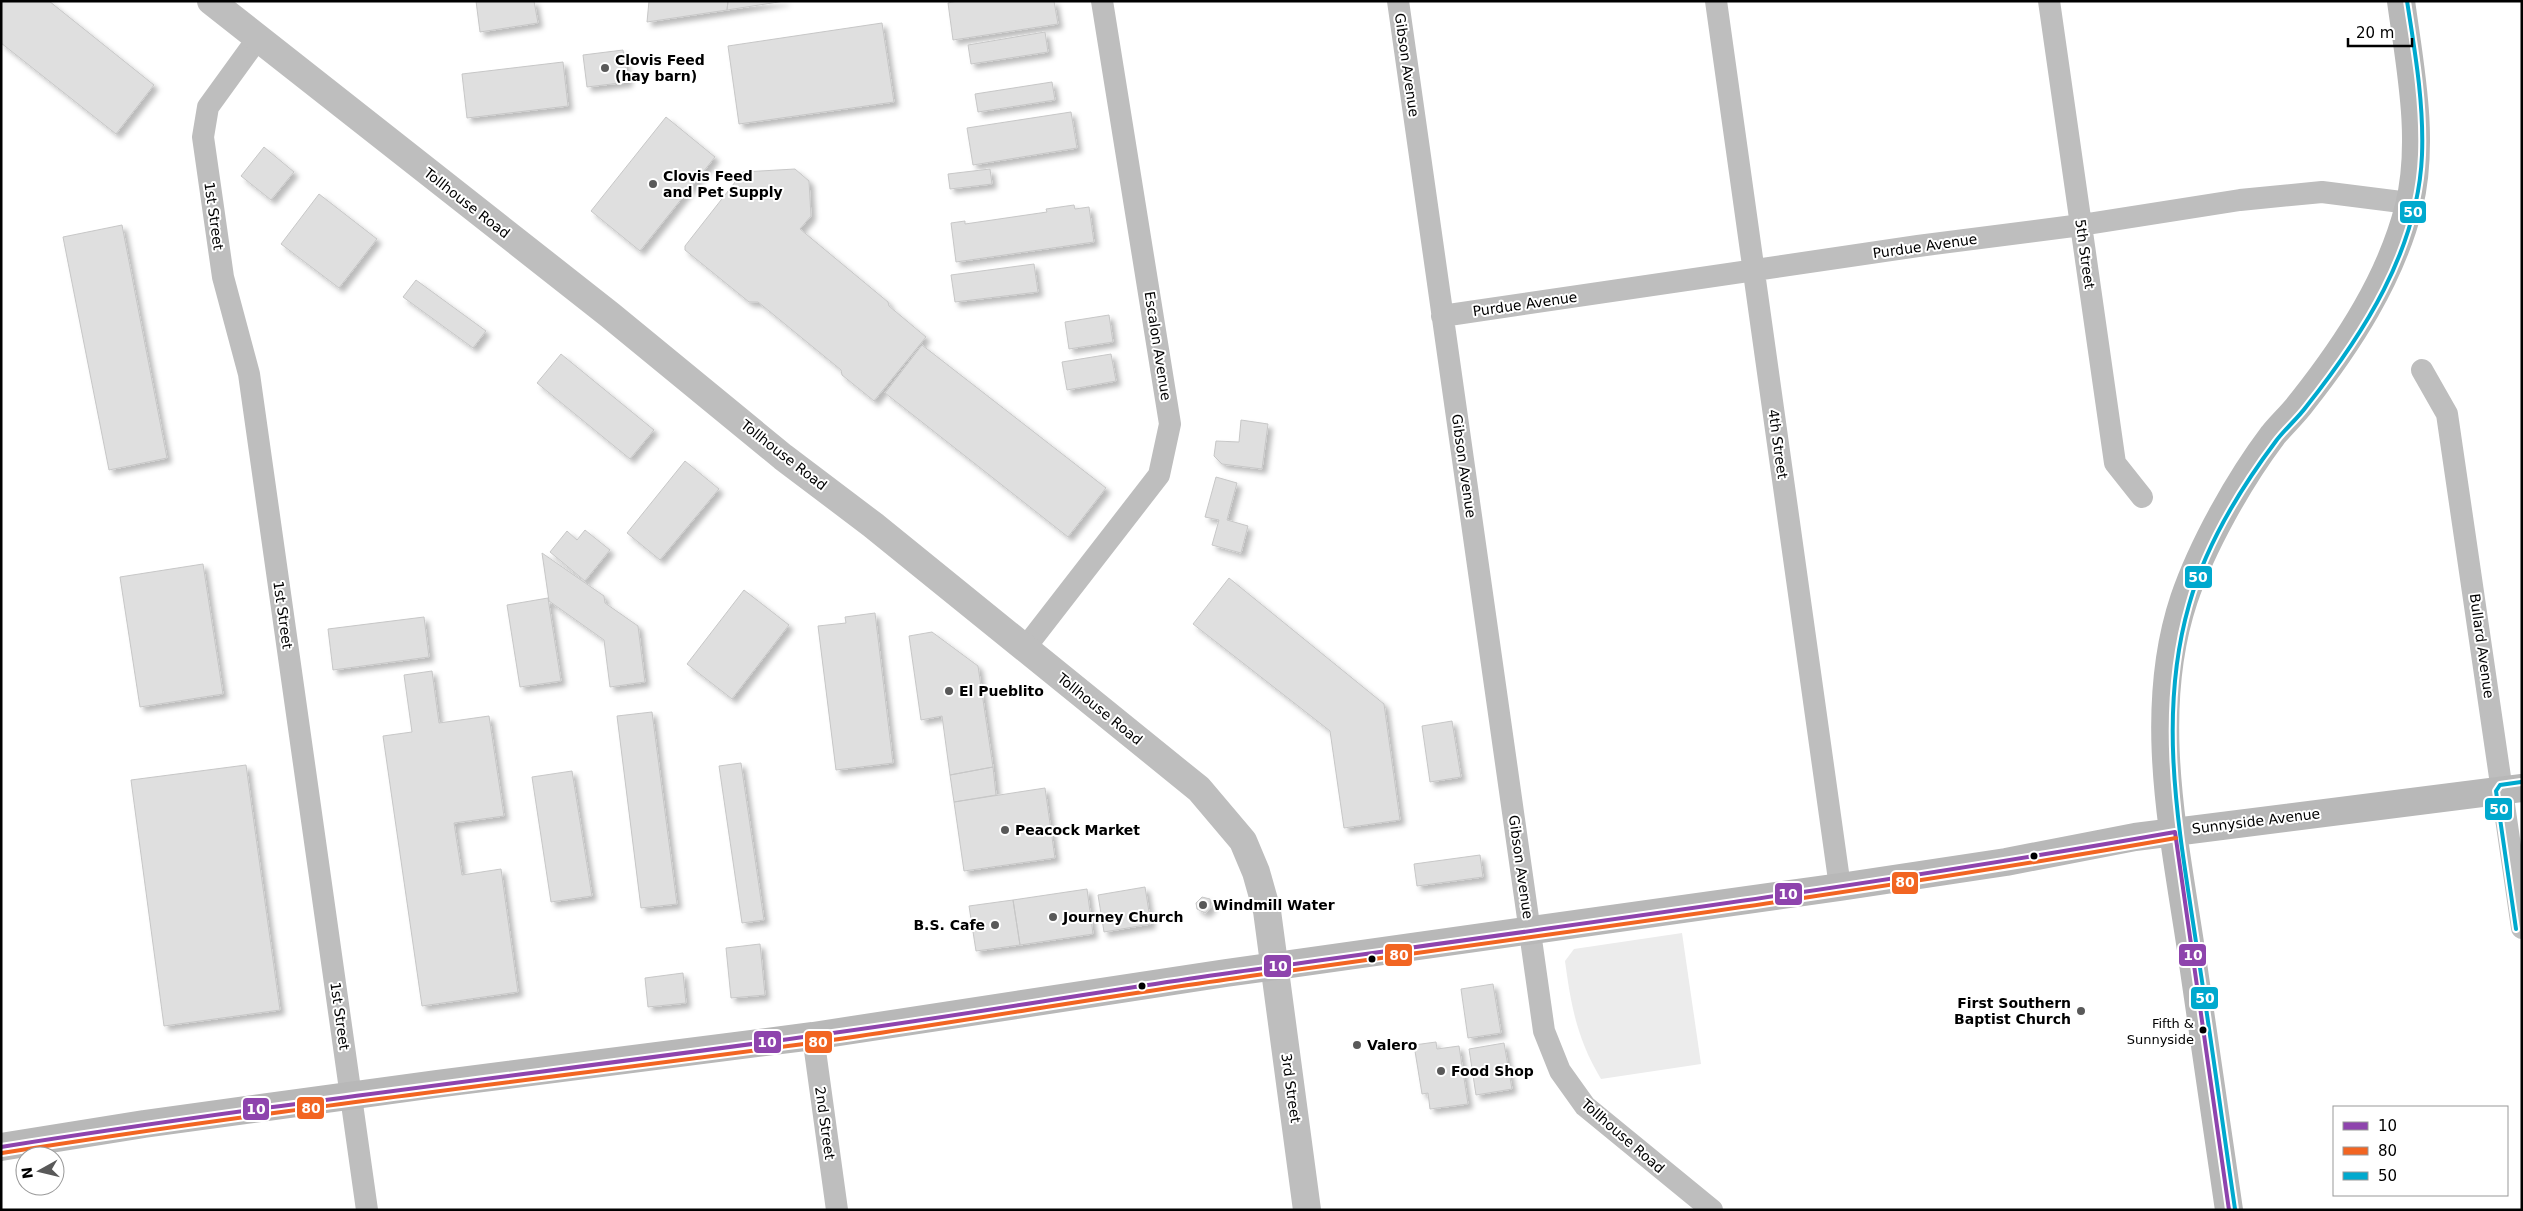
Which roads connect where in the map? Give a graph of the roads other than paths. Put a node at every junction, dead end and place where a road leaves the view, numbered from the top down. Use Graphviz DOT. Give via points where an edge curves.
graph roads {
  1 [pos="211,1"];
  2 [pos="1102,1"];
  3 [pos="1398,1"];
  4 [pos="1716,1"];
  5 [pos="2049,1"];
  6 [pos="2401,1"];
  7 [pos="258,38"];
  8 [pos="2410,203"];
  9 [pos="2081,225"];
  10 [pos="1754,270"];
  11 [pos="1442,316"];
  12 [pos="2422,370"];
  13 [pos="2142,497"];
  14 [pos="1024,648"];
  15 [pos="2512,789"];
  16 [pos="2175,832"];
  17 [pos="1840,887"];
  18 [pos="2522,928"];
  19 [pos="1530,931"];
  20 [pos="1274,967"];
  21 [pos="813,1036"];
  22 [pos="351,1096"];
  23 [pos="1,1147"];
  24 [pos="367,1210"];
  25 [pos="837,1210"];
  26 [pos="1307,1210"];
  27 [pos="1712,1210"];
  28 [pos="2229,1210"];
  1 -- 7 [label="street, Tollhouse Road"];
  2 -- 14 [label="street, Escalon Avenue" via="1170,424 1159,475"];
  3 -- 11 [label="street, Gibson Avenue"];
  4 -- 10 [label="street, 4th Street"];
  5 -- 9 [label="street, 5th Street"];
  6 -- 8 [label="main road" via="2413,86 2415,151"];
  7 -- 14 [label="street, Tollhouse Road" via="712,396 783,457 873,525"];
  7 -- 22 [label="street, 1st Street" via="208,107 203,137 223,277 249,374"];
  8 -- 9 [label="street, Purdue Avenue" via="2322,192 2240,200"];
  8 -- 16 [label="main road" via="2386,272 2364,313 2302,402 2251,467 2213,533 2184,599 2170,659 2165,714"];
  9 -- 10 [label="street, Purdue Avenue"];
  9 -- 13 [label="street, 5th Street" via="2115,463"];
  10 -- 11 [label="street, Purdue Avenue"];
  10 -- 17 [label="street, 4th Street"];
  11 -- 19 [label="street, Gibson Avenue"];
  12 -- 15 [label="street, Bullard Avenue" via="2447,414"];
  14 -- 20 [label="street, Tollhouse Road" via="1199,789 1227,820 1242,841 1256,872 1267,911"];
  15 -- 16 [label="main road, Sunnyside Avenue"];
  15 -- 18 [label="street, Bullard Avenue"];
  16 -- 17 [label="main road, Sunnyside Avenue" via="1990,865"];
  16 -- 28 [label="main road"];
  17 -- 19 [label="main road, Sunnyside Avenue"];
  19 -- 20 [label="main road, Sunnyside Avenue"];
  19 -- 27 [label="street, Tollhouse Road" via="1544,1031 1566,1082 1586,1106"];
  20 -- 21 [label="main road, Sunnyside Avenue"];
  20 -- 26 [label="street, 3rd Street"];
  21 -- 22 [label="main road, Sunnyside Avenue"];
  21 -- 25 [label="street, 2nd Street"];
  22 -- 23 [label="main road, Sunnyside Avenue"];
  22 -- 24 [label="street, 1st Street"];
}
